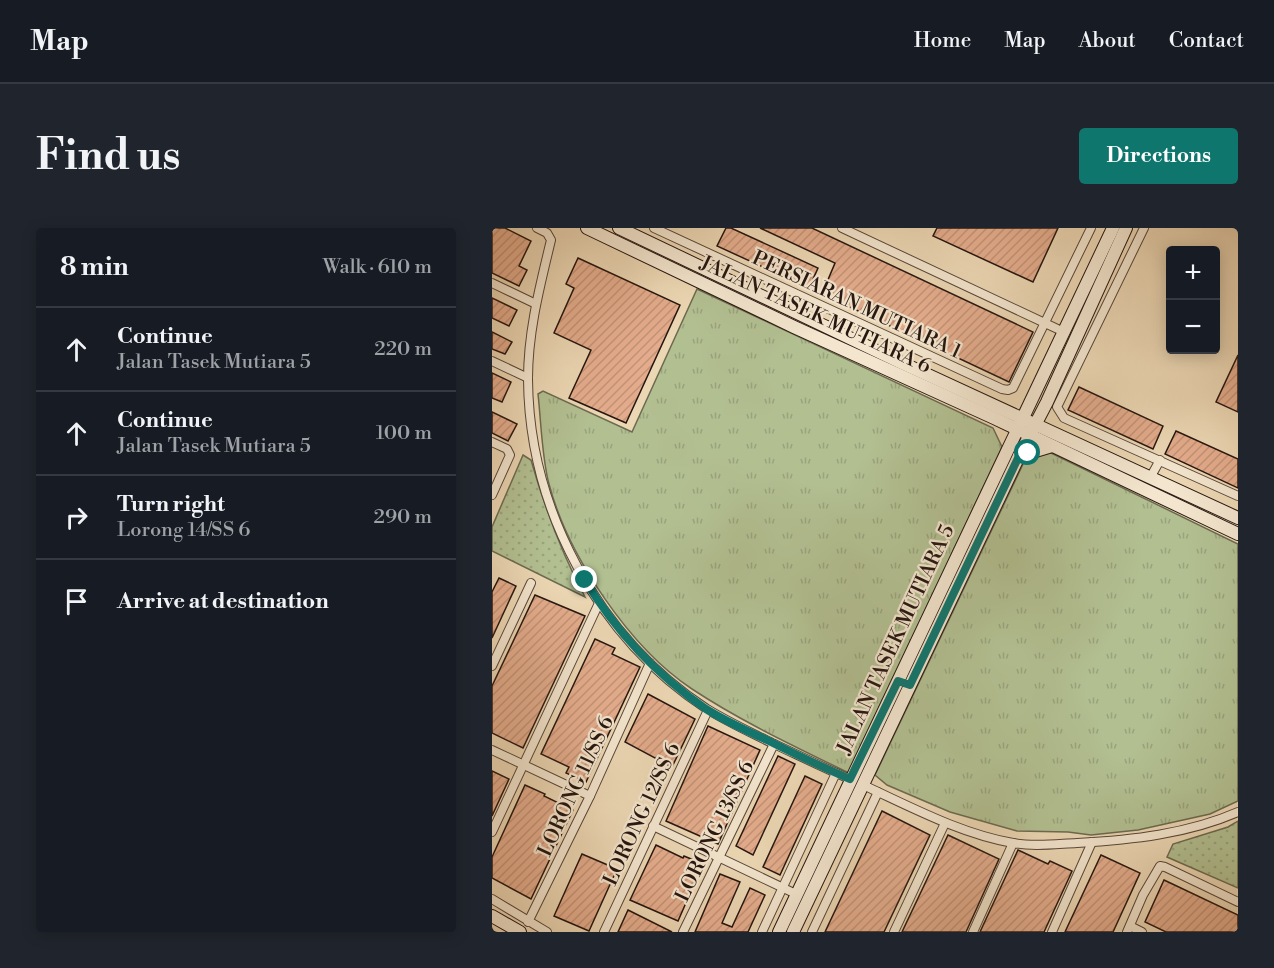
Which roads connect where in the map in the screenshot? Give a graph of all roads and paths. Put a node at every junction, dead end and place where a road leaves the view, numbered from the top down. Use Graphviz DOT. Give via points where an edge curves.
graph roads {
  1 [pos="537,228"];
  2 [pos="587,228"];
  3 [pos="620,228"];
  4 [pos="654,228"];
  5 [pos="842,228"];
  6 [pos="1091,228"];
  7 [pos="1113,228"];
  8 [pos="1126,228"];
  9 [pos="1144,228"];
  10 [pos="703,250"];
  11 [pos="696,264"];
  12 [pos="1101,282"];
  13 [pos="492,283"];
  14 [pos="1114,288"];
  15 [pos="536,304"];
  16 [pos="800,314"];
  17 [pos="1046,323"];
  18 [pos="794,327"];
  19 [pos="1064,332"];
  20 [pos="910,347"];
  21 [pos="492,362"];
  22 [pos="903,363"];
  23 [pos="528,378"];
  24 [pos="1030,401"];
  25 [pos="1052,404"];
  26 [pos="999,414"];
  27 [pos="1020,424"];
  28 [pos="1033,430"];
  29 [pos="1054,440"];
  30 [pos="492,442"];
  31 [pos="1008,448"];
  32 [pos="1019,456"];
  33 [pos="1160,460"];
  34 [pos="1150,478"];
  35 [pos="492,495"];
  36 [pos="1238,496"];
  37 [pos="1238,518"];
  38 [pos="1238,534"];
  39 [pos="531,583"];
  40 [pos="599,603"];
  41 [pos="651,663"];
  42 [pos="492,666"];
  43 [pos="904,683"];
  44 [pos="708,710"];
  45 [pos="774,744"];
  46 [pos="492,750"];
  47 [pos="524,765"];
  48 [pos="836,773"];
  49 [pos="850,779"];
  50 [pos="863,785"];
  51 [pos="878,792"];
  52 [pos="590,796"];
  53 [pos="1238,812"];
  54 [pos="945,823"];
  55 [pos="654,826"];
  56 [pos="492,832"];
  57 [pos="1092,842"];
  58 [pos="1013,843"];
  59 [pos="719,857"];
  60 [pos="790,891"];
  61 [pos="492,899"];
  62 [pos="1238,902"];
  63 [pos="492,916"];
  64 [pos="528,922"];
  65 [pos="1128,929"];
  66 [pos="520,932"];
  67 [pos="547,932"];
  68 [pos="604,932"];
  69 [pos="683,932"];
  70 [pos="762,932"];
  71 [pos="778,932"];
  72 [pos="793,932"];
  73 [pos="812,932"];
  74 [pos="894,932"];
  75 [pos="973,932"];
  76 [pos="1052,932"];
  77 [pos="1142,932"];
  1 -- 15 [label="street" via="547,232 551,240"];
  2 -- 18 [label="street, JALAN TASEK MUTIARA 6"];
  3 -- 11 [label="street, JALAN TASEK MUTIARA 6"];
  4 -- 10 [label="street, PERSIARAN MUTIARA 1"];
  5 -- 17 [label="street"];
  6 -- 17 [label="street"];
  7 -- 19 [label="street, JALAN TASEK MUTIARA 5"];
  8 -- 12 [label="street, JALAN TASEK MUTIARA 5"];
  9 -- 14 [label="street"];
  10 -- 11 [label="street"];
  10 -- 20 [label="street, PERSIARAN MUTIARA 1"];
  11 -- 16 [label="street, JALAN TASEK MUTIARA 6"];
  12 -- 14 [label="street"];
  12 -- 25 [label="street, JALAN TASEK MUTIARA 5"];
  13 -- 15 [label="street"];
  14 -- 25 [label="street"];
  15 -- 23 [label="street"];
  16 -- 18 [label="street"];
  16 -- 22 [label="street, JALAN TASEK MUTIARA 6"];
  17 -- 19 [label="street"];
  17 -- 20 [label="street, PERSIARAN MUTIARA 1" via="1013,388 1002,389"];
  18 -- 26 [label="street, JALAN TASEK MUTIARA 6"];
  19 -- 24 [label="street, JALAN TASEK MUTIARA 5"];
  20 -- 22 [label="street"];
  21 -- 23 [label="street"];
  22 -- 26 [label="street, JALAN TASEK MUTIARA 6"];
  23 -- 40 [label="street" via="539,468 548,499 570,555"];
  24 -- 26 [label="street"];
  24 -- 27 [label="street, JALAN TASEK MUTIARA 5"];
  25 -- 28 [label="street, JALAN TASEK MUTIARA 5"];
  25 -- 29 [label="street" via="1047,421"];
  25 -- 33 [label="street" via="1064,418"];
  26 -- 27 [label="street, JALAN TASEK MUTIARA 6"];
  26 -- 31 [label="street"];
  27 -- 28 [label="street, JALAN TASEK MUTIARA 6"];
  27 -- 31 [label="street, JALAN TASEK MUTIARA 5"];
  28 -- 29 [label="street, JALAN TASEK MUTIARA 6"];
  28 -- 32 [label="street, JALAN TASEK MUTIARA 5"];
  29 -- 32 [label="street"];
  29 -- 34 [label="street"];
  29 -- 38 [label="street"];
  30 -- 35 [label="street" via="507,449 510,455"];
  31 -- 43 [label="street, JALAN TASEK MUTIARA 5"];
  32 -- 43 [label="street, JALAN TASEK MUTIARA 5"];
  33 -- 34 [label="street"];
  33 -- 36 [label="street"];
  34 -- 37 [label="street"];
  39 -- 42 [label="street"];
  40 -- 41 [label="street"];
  40 -- 47 [label="street"];
  41 -- 44 [label="street"];
  41 -- 52 [label="street, LORONG 11/SS 6"];
  43 -- 49 [label="street, JALAN TASEK MUTIARA 5"];
  43 -- 50 [label="street, JALAN TASEK MUTIARA 5"];
  44 -- 45 [label="street"];
  44 -- 55 [label="street, LORONG 12/SS 6"];
  45 -- 48 [label="street"];
  45 -- 59 [label="street, LORONG 13/SS 6"];
  46 -- 47 [label="street"];
  47 -- 52 [label="street"];
  47 -- 56 [label="street"];
  48 -- 49 [label="street"];
  48 -- 60 [label="street, JALAN TASEK MUTIARA 5"];
  49 -- 60 [label="street, JALAN TASEK MUTIARA 5"];
  50 -- 51 [label="street"];
  50 -- 72 [label="street, JALAN TASEK MUTIARA 5"];
  51 -- 54 [label="street"];
  51 -- 73 [label="street"];
  52 -- 64 [label="street, LORONG 11/SS 6"];
  53 -- 57 [label="street" via="1177,831"];
  54 -- 58 [label="street"];
  54 -- 74 [label="street"];
  55 -- 59 [label="street"];
  55 -- 68 [label="street, LORONG 12/SS 6"];
  57 -- 58 [label="street"];
  57 -- 76 [label="street"];
  58 -- 75 [label="street"];
  59 -- 60 [label="street"];
  59 -- 69 [label="street, LORONG 13/SS 6"];
  60 -- 70 [label="street, JALAN TASEK MUTIARA 5"];
  60 -- 71 [label="street, JALAN TASEK MUTIARA 5"];
  61 -- 64 [label="street"];
  62 -- 65 [label="street" via="1160,867"];
  63 -- 66 [label="street"];
  64 -- 67 [label="street"];
  65 -- 77 [label="street"];
}
